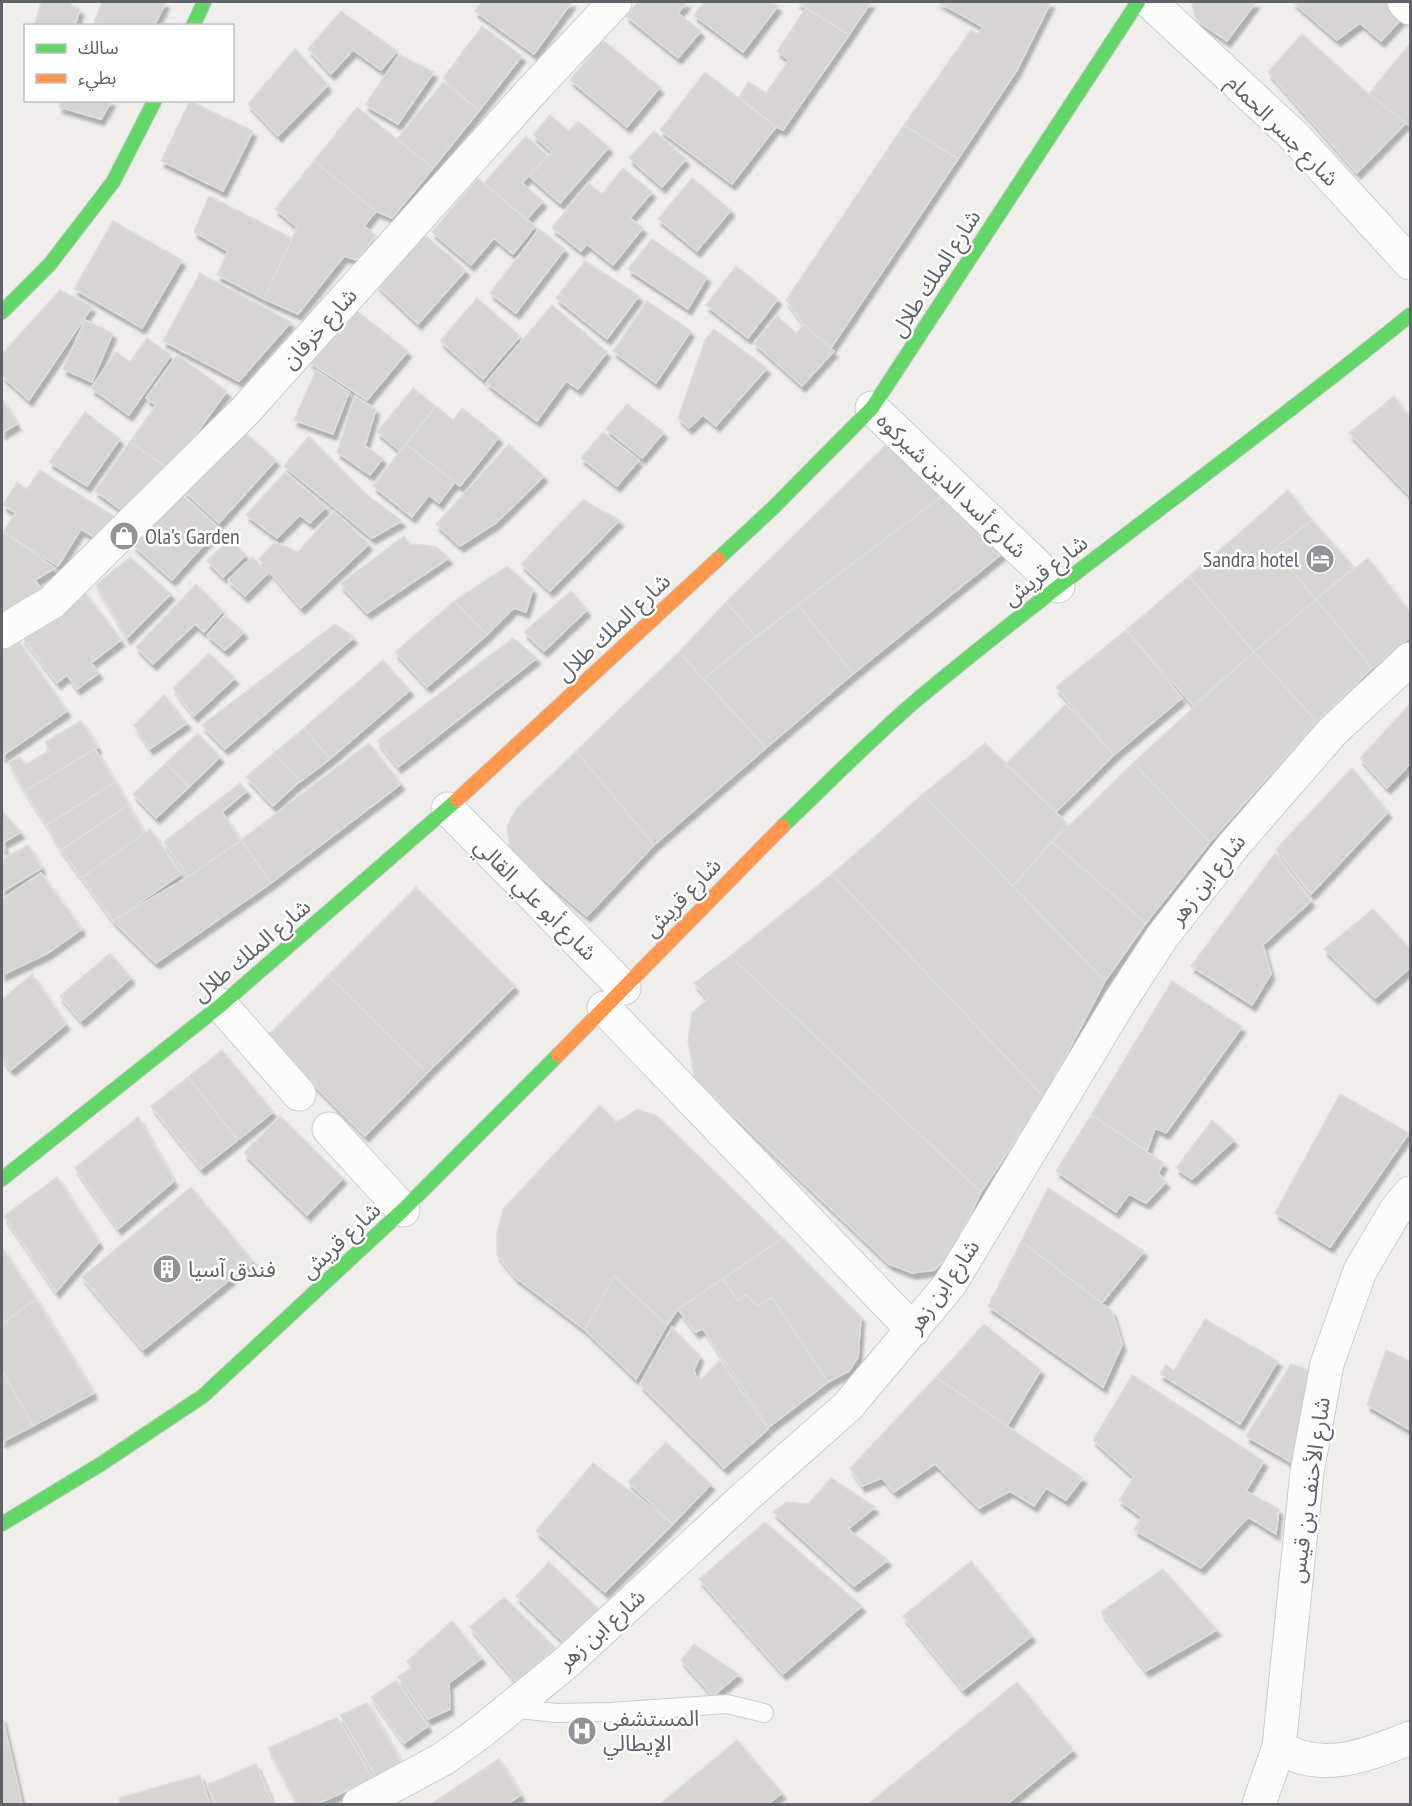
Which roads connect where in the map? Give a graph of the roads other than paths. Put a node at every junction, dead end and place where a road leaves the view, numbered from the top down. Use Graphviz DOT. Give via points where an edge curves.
graph roads {
  1 [pos="204,2"];
  2 [pos="615,2"];
  3 [pos="1138,2"];
  4 [pos="1150,2"];
  5 [pos="1404,2"];
  6 [pos="1410,8"];
  7 [pos="194,24"];
  8 [pos="154,102"];
  9 [pos="1410,263"];
  10 [pos="2,312"];
  11 [pos="1410,315"];
  12 [pos="872,408"];
  13 [pos="1058,586"];
  14 [pos="2,632"];
  15 [pos="1410,659"];
  16 [pos="448,809"];
  17 [pos="614,998"];
  18 [pos="221,1005"];
  19 [pos="299,1094"];
  20 [pos="329,1129"];
  21 [pos="2,1179"];
  22 [pos="1410,1193"];
  23 [pos="403,1210"];
  24 [pos="913,1330"];
  25 [pos="2,1524"];
  26 [pos="511,1708"];
  27 [pos="764,1713"];
  28 [pos="1410,1738"];
  29 [pos="1279,1747"];
  30 [pos="359,1804"];
  31 [pos="1259,1804"];
  1 -- 7 [label="main road"];
  2 -- 14 [label="street, شارع خرفان" via="245,411 52,603"];
  3 -- 12 [label="main road, شارع الملك طلال"];
  4 -- 9 [label="street, شارع جسر الحمام" via="1294,136"];
  5 -- 6 [label="street"];
  8 -- 10 [label="main road" via="113,182 50,264"];
  11 -- 13 [label="main road, شارع قريش"];
  12 -- 13 [label="street, شارع أسد الدين شيركوه"];
  12 -- 16 [label="main road, شارع الملك طلال" via="773,508"];
  13 -- 17 [label="main road, شارع قريش" via="916,700 760,848"];
  15 -- 24 [label="street, شارع ابن زهر" via="1332,732 1233,846 1162,937 950,1284"];
  16 -- 17 [label="street, شارع أبو علي القالي"];
  16 -- 18 [label="main road, شارع الملك طلال"];
  17 -- 23 [label="main road, شارع قريش"];
  17 -- 24 [label="street, شارع أبو علي القالي"];
  18 -- 19 [label="street"];
  18 -- 21 [label="main road, شارع الملك طلال"];
  20 -- 23 [label="street"];
  22 -- 29 [label="street, شارع الأحنف بن قيس" via="1360,1271 1327,1364 1307,1472"];
  23 -- 25 [label="main road, شارع قريش" via="203,1396"];
  24 -- 26 [label="street, شارع ابن زهر" via="848,1406 567,1662"];
  26 -- 27 [label="lane" via="556,1713 727,1704"];
  26 -- 30 [label="street, شارع ابن زهر" via="444,1759"];
  28 -- 29 [label="street" via="1373,1753 1327,1761 1300,1758"];
  29 -- 31 [label="street, شارع الأحنف بن قيس"];
}
